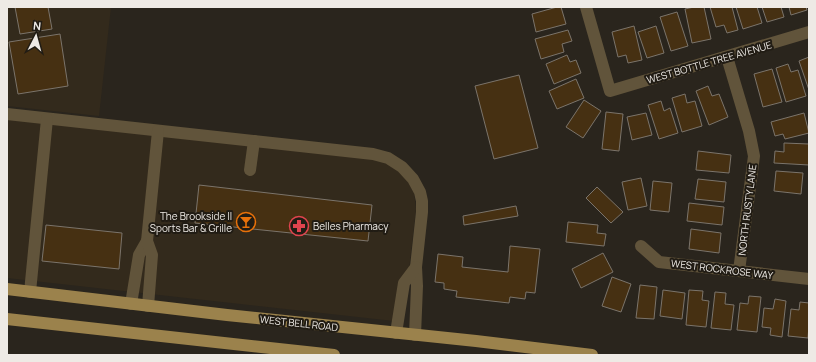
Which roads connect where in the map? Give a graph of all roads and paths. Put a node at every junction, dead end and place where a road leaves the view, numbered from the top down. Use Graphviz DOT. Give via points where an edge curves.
graph roads {
  1 [pos="586,7"];
  2 [pos="809,32"];
  3 [pos="727,57"];
  4 [pos="7,114"];
  5 [pos="47,119"];
  6 [pos="158,131"];
  7 [pos="254,141"];
  8 [pos="250,170"];
  9 [pos="147,241"];
  10 [pos="641,246"];
  11 [pos="416,267"];
  12 [pos="739,271"];
  13 [pos="809,279"];
  14 [pos="7,289"];
  15 [pos="30,292"];
  16 [pos="131,304"];
  17 [pos="148,306"];
  18 [pos="7,319"];
  19 [pos="396,333"];
  20 [pos="414,335"];
  21 [pos="568,354"];
  22 [pos="334,355"];
  23 [pos="592,355"];
  1 -- 3 [label="street, WEST BOTTLE TREE AVENUE" via="610,91"];
  2 -- 3 [label="street, WEST BOTTLE TREE AVENUE"];
  3 -- 12 [label="street, NORTH RUSTY LANE" via="754,156"];
  4 -- 5 [label="street"];
  5 -- 6 [label="street"];
  5 -- 15 [label="street"];
  6 -- 7 [label="street"];
  6 -- 9 [label="street"];
  7 -- 8 [label="street"];
  7 -- 11 [label="street" via="373,154 388,158 402,167 413,179 422,201"];
  9 -- 16 [label="street" via="139,255"];
  9 -- 17 [label="street" via="152,255"];
  10 -- 12 [label="street, WEST ROCKROSE WAY" via="659,262"];
  11 -- 19 [label="street" via="404,283"];
  11 -- 20 [label="street"];
  12 -- 13 [label="street, WEST ROCKROSE WAY"];
  14 -- 15 [label="main road, WEST BELL ROAD"];
  15 -- 16 [label="main road, WEST BELL ROAD"];
  16 -- 17 [label="main road, WEST BELL ROAD"];
  17 -- 19 [label="main road, WEST BELL ROAD"];
  18 -- 22 [label="main road"];
  19 -- 20 [label="main road, WEST BELL ROAD"];
  20 -- 21 [label="main road, WEST BELL ROAD"];
  21 -- 23 [label="main road, WEST BELL ROAD"];
}
